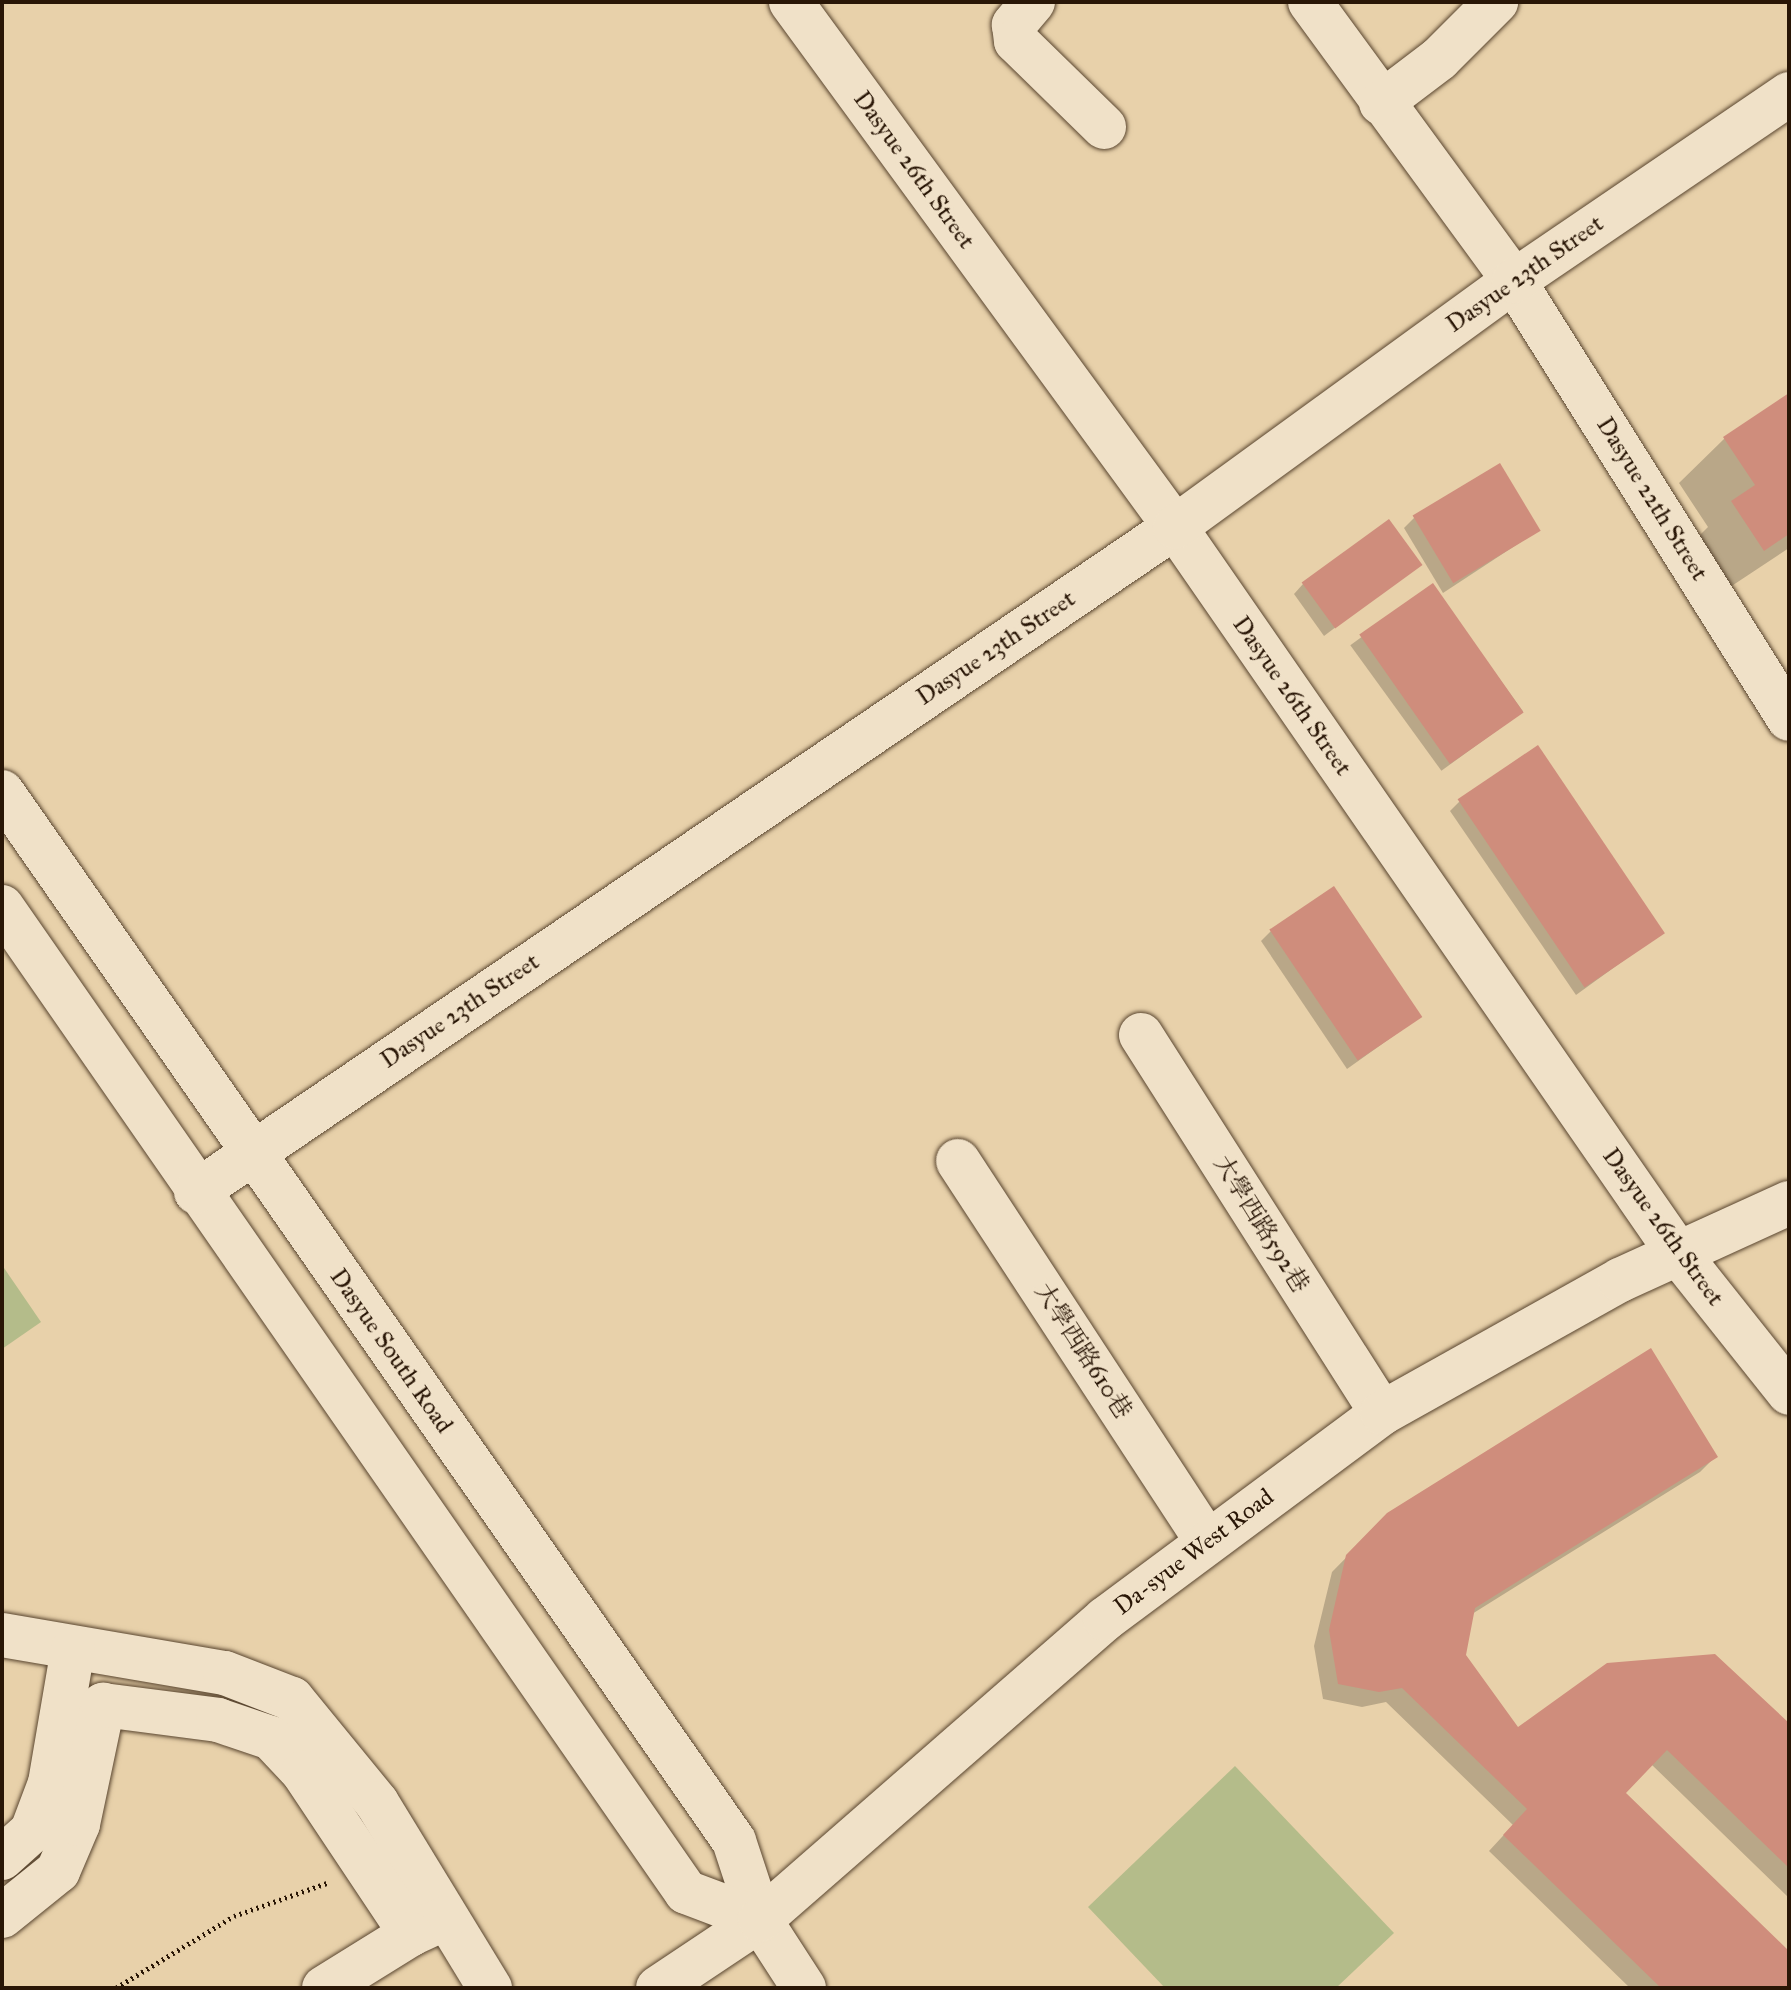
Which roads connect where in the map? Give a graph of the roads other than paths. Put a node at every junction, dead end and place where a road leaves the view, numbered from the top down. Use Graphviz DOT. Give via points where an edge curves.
graph roads {
  1 [pos="791,2"];
  2 [pos="1033,2"];
  3 [pos="1310,2"];
  4 [pos="1496,2"];
  5 [pos="1789,94"];
  6 [pos="1381,103"];
  7 [pos="1104,127"];
  8 [pos="1514,281"];
  9 [pos="1175,527"];
  10 [pos="1788,711"];
  11 [pos="2,792"];
  12 [pos="2,907"];
  13 [pos="1141,1035"];
  14 [pos="252,1152"];
  15 [pos="958,1161"];
  16 [pos="196,1192"];
  17 [pos="1789,1203"];
  18 [pos="1677,1252"];
  19 [pos="1789,1393"];
  20 [pos="1382,1413"];
  21 [pos="1207,1541"];
  22 [pos="2,1635"];
  23 [pos="73,1649"];
  24 [pos="2,1858"];
  25 [pos="2,1916"];
  26 [pos="760,1920"];
  27 [pos="428,1926"];
  28 [pos="324,1988"];
  29 [pos="490,1988"];
  30 [pos="658,1988"];
  31 [pos="804,1988"];
  1 -- 9 [label="street, Dasyue 26th Street"];
  2 -- 7 [label="street" via="1014,25 1016,41"];
  3 -- 6 [label="street, Dasyue 22th Street"];
  4 -- 6 [label="street" via="1439,59"];
  5 -- 8 [label="street, Dasyue 23th Street"];
  6 -- 8 [label="street, Dasyue 22th Street"];
  8 -- 9 [label="street, Dasyue 23th Street"];
  8 -- 10 [label="street, Dasyue 22th Street"];
  9 -- 14 [label="street, Dasyue 23th Street"];
  9 -- 18 [label="street, Dasyue 26th Street"];
  11 -- 14 [label="street, Dasyue South Road"];
  12 -- 16 [label="street"];
  13 -- 20 [label="street, 大學西路592巷"];
  14 -- 16 [label="street, Dasyue 23th Street"];
  14 -- 26 [label="street, Dasyue South Road" via="734,1841"];
  15 -- 21 [label="street, 大學西路610巷"];
  16 -- 26 [label="street" via="686,1892"];
  17 -- 18 [label="street, Da-syue West Road"];
  18 -- 19 [label="street, Dasyue 26th Street"];
  18 -- 20 [label="street, Da-syue West Road"];
  20 -- 21 [label="street, Da-syue West Road"];
  21 -- 26 [label="street, Da-syue West Road" via="1105,1619"];
  22 -- 23 [label="street"];
  23 -- 24 [label="street" via="50,1783 32,1831"];
  23 -- 27 [label="street" via="225,1673 292,1699 377,1803"];
  25 -- 27 [label="street" via="58,1871 78,1824 103,1705 218,1720 271,1738"];
  26 -- 30 [label="street, Da-syue West Road"];
  26 -- 31 [label="street, Dasyue South Road"];
  27 -- 28 [label="street"];
  27 -- 29 [label="street"];
}
